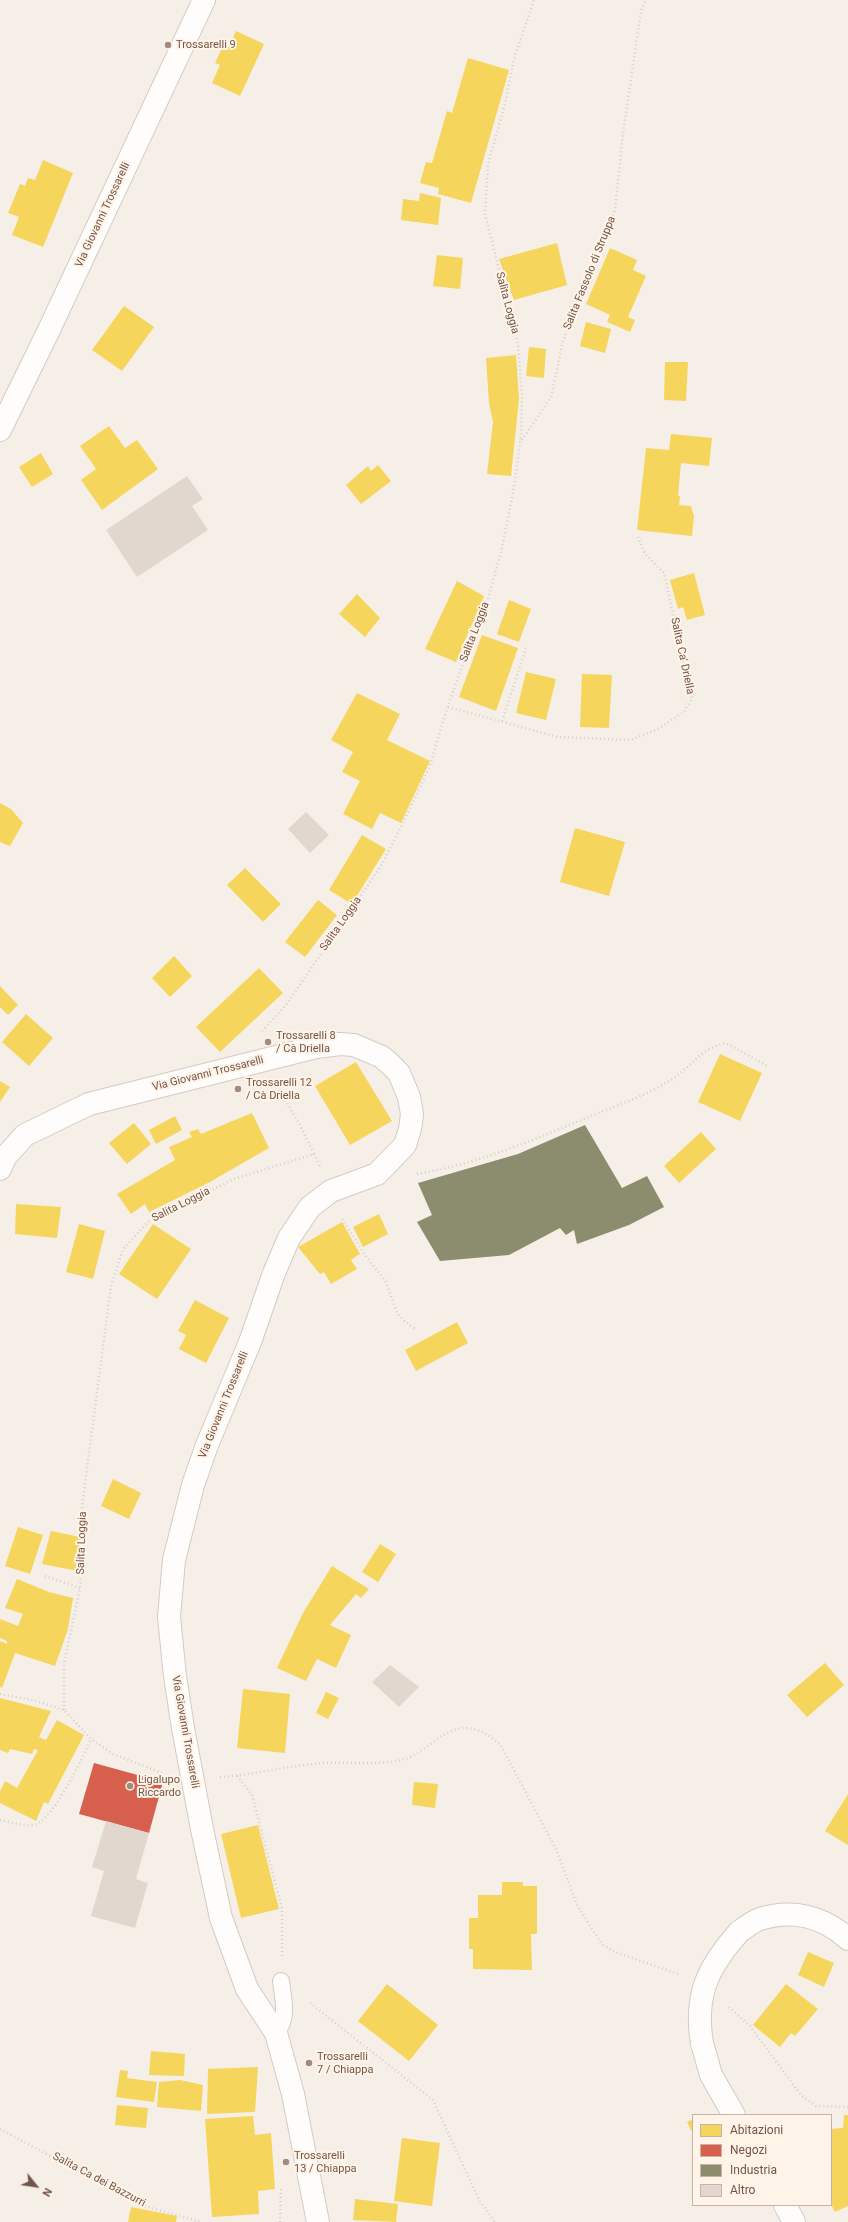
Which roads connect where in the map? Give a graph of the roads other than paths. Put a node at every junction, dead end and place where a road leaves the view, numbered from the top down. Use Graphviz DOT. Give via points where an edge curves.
graph roads {
  1 [pos="204,0"];
  2 [pos="0,430"];
  3 [pos="0,1169"];
  4 [pos="848,1939"];
  5 [pos="281,1981"];
  6 [pos="276,2033"];
  7 [pos="733,2114"];
  8 [pos="786,2206"];
  9 [pos="318,2222"];
  10 [pos="794,2222"];
  1 -- 2 [label="street, Via Giovanni Trossarelli"];
  3 -- 6 [label="street, Via Giovanni Trossarelli" via="6,1156 25,1135 89,1104 316,1047 354,1045 382,1056 400,1073 406,1085 412,1114 405,1145 377,1174 331,1192 310,1207 289,1238 250,1342 207,1445 193,1485 174,1560 170,1617 175,1676 202,1829 221,1918 247,1989"];
  4 -- 7 [label="street, bridge" via="820,1920 800,1914 758,1919 739,1932 712,1966 699,2004 698,2022 711,2075"];
  5 -- 6 [label="lane" via="284,2019"];
  6 -- 9 [label="street, Via Giovanni Trossarelli" via="293,2094"];
  8 -- 10 [label="street"];
}
